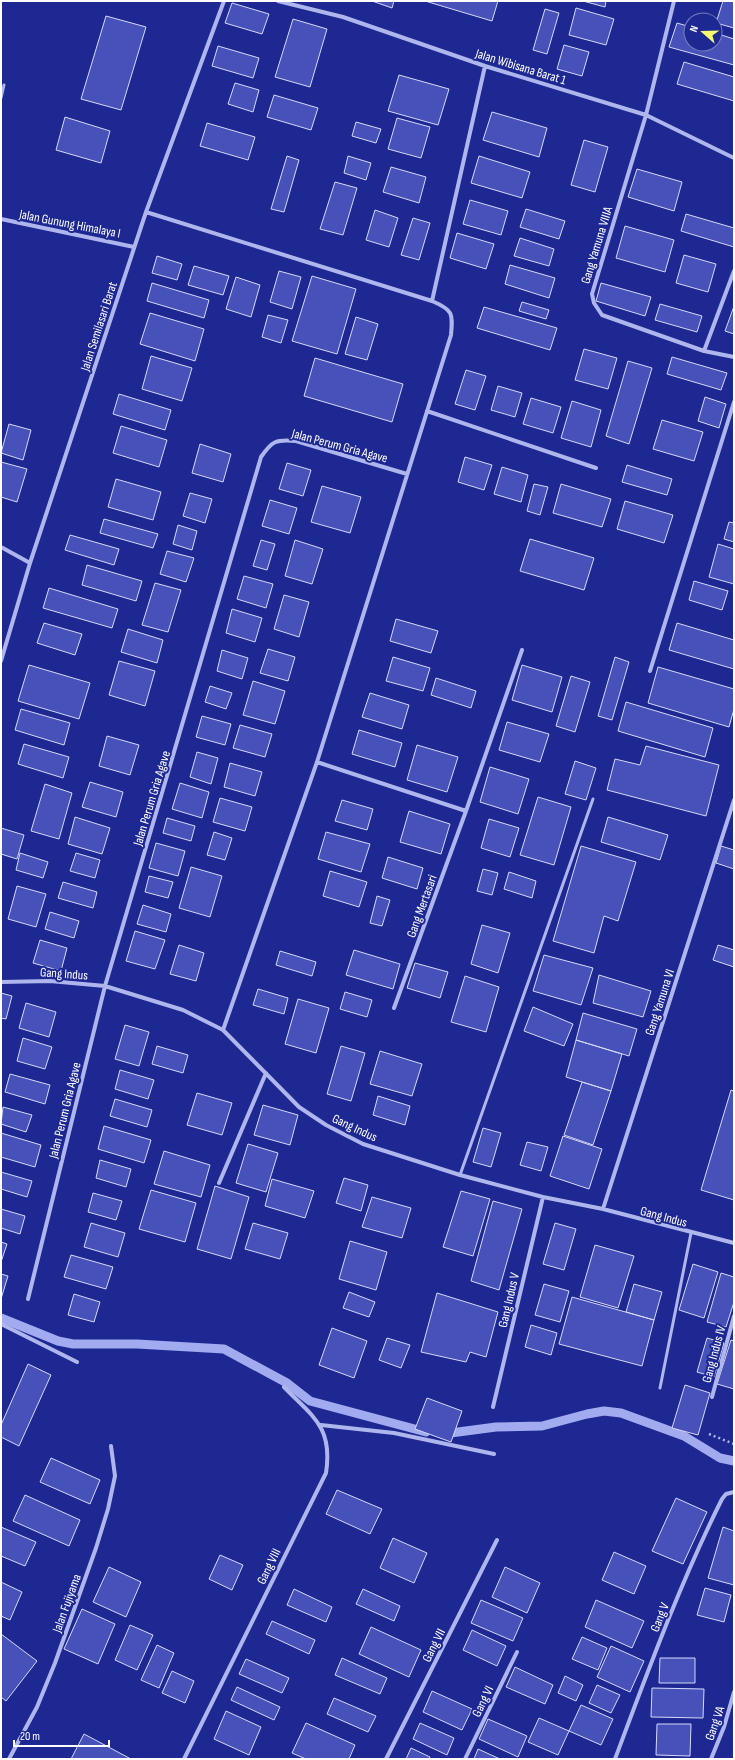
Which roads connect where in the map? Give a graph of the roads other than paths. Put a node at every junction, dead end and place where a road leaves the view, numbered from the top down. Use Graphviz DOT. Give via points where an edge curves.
graph roads {
  1 [pos="224,1"];
  2 [pos="278,1"];
  3 [pos="674,1"];
  4 [pos="485,66"];
  5 [pos="4,85"];
  6 [pos="1,98"];
  7 [pos="646,115"];
  8 [pos="734,158"];
  9 [pos="146,212"];
  10 [pos="1,220"];
  11 [pos="134,246"];
  12 [pos="734,272"];
  13 [pos="432,301"];
  14 [pos="704,351"];
  15 [pos="734,357"];
  16 [pos="734,402"];
  17 [pos="427,411"];
  18 [pos="596,468"];
  19 [pos="407,474"];
  20 [pos="1,547"];
  21 [pos="30,563"];
  22 [pos="522,650"];
  23 [pos="1,661"];
  24 [pos="650,671"];
  25 [pos="317,762"];
  26 [pos="593,799"];
  27 [pos="734,800"];
  28 [pos="466,811"];
  29 [pos="1,982"];
  30 [pos="105,986"];
  31 [pos="394,1008"];
  32 [pos="223,1030"];
  33 [pos="266,1073"];
  34 [pos="460,1175"];
  35 [pos="219,1183"];
  36 [pos="543,1197"];
  37 [pos="603,1209"];
  38 [pos="691,1233"];
  39 [pos="734,1243"];
  40 [pos="28,1299"];
  41 [pos="734,1316"];
  42 [pos="1,1324"];
  43 [pos="77,1362"];
  44 [pos="284,1387"];
  45 [pos="660,1388"];
  46 [pos="712,1397"];
  47 [pos="493,1408"];
  48 [pos="321,1425"];
  49 [pos="111,1446"];
  50 [pos="494,1454"];
  51 [pos="734,1492"];
  52 [pos="497,1540"];
  53 [pos="517,1652"];
  54 [pos="734,1692"];
  55 [pos="9,1759"];
  56 [pos="184,1759"];
  57 [pos="386,1759"];
  58 [pos="465,1759"];
  59 [pos="615,1759"];
  60 [pos="711,1759"];
  1 -- 9 [label="street, Jalan Semilasari Barat"];
  2 -- 4 [label="street, Jalan Wibisana Barat 1" via="343,17"];
  3 -- 7 [label="street"];
  4 -- 7 [label="street, Jalan Wibisana Barat 1"];
  4 -- 13 [label="street"];
  5 -- 6 [label="lane"];
  7 -- 8 [label="street, Jalan Wibisana Barat 1"];
  7 -- 14 [label="street, Gang Yamuna VIIIA" via="592,294 594,303 602,315"];
  9 -- 11 [label="street, Jalan Semilasari Barat"];
  9 -- 13 [label="street"];
  10 -- 11 [label="street, Jalan Gunung Himalaya I"];
  11 -- 21 [label="street, Jalan Semilasari Barat"];
  12 -- 14 [label="street"];
  13 -- 17 [label="street" via="447,308 453,319 451,335"];
  14 -- 15 [label="street, Gang Yamuna VIIIA"];
  16 -- 24 [label="street"];
  17 -- 18 [label="street"];
  17 -- 19 [label="street"];
  19 -- 25 [label="street"];
  19 -- 30 [label="street, Jalan Perum Gria Agave" via="296,441 280,440 269,445 261,457"];
  20 -- 21 [label="street"];
  21 -- 23 [label="street, Jalan Semilasari Barat"];
  22 -- 28 [label="street, Gang Mertasari"];
  25 -- 28 [label="street"];
  25 -- 32 [label="street"];
  26 -- 34 [label="lane"];
  27 -- 37 [label="street, Gang Yamuna VI"];
  28 -- 31 [label="street, Gang Mertasari"];
  29 -- 30 [label="street, Gang Indus" via="50,981"];
  30 -- 32 [label="street, Gang Indus" via="183,1010"];
  30 -- 40 [label="street, Jalan Perum Gria Agave"];
  32 -- 33 [label="street, Gang Indus"];
  33 -- 34 [label="street, Gang Indus" via="299,1107 326,1125 363,1144"];
  33 -- 35 [label="street"];
  34 -- 36 [label="street, Gang Indus"];
  36 -- 37 [label="street, Gang Indus"];
  36 -- 47 [label="street, Gang Indus V"];
  37 -- 38 [label="street, Gang Indus"];
  38 -- 39 [label="street, Gang Indus"];
  38 -- 45 [label="lane"];
  41 -- 46 [label="street, Gang Indus IV"];
  42 -- 43 [label="street"];
  44 -- 48 [label="street, Gang VIII"];
  48 -- 50 [label="street" via="394,1433"];
  48 -- 56 [label="street, Gang VIII" via="327,1445 326,1473"];
  49 -- 55 [label="street, Jalan Fujiyama" via="115,1476 96,1548 37,1707"];
  51 -- 59 [label="street, Gang V" via="726,1494 722,1499 672,1609"];
  52 -- 57 [label="street, Gang VII"];
  53 -- 58 [label="street, Gang VI"];
  54 -- 60 [label="street, Gang VA" via="724,1728"];
}
